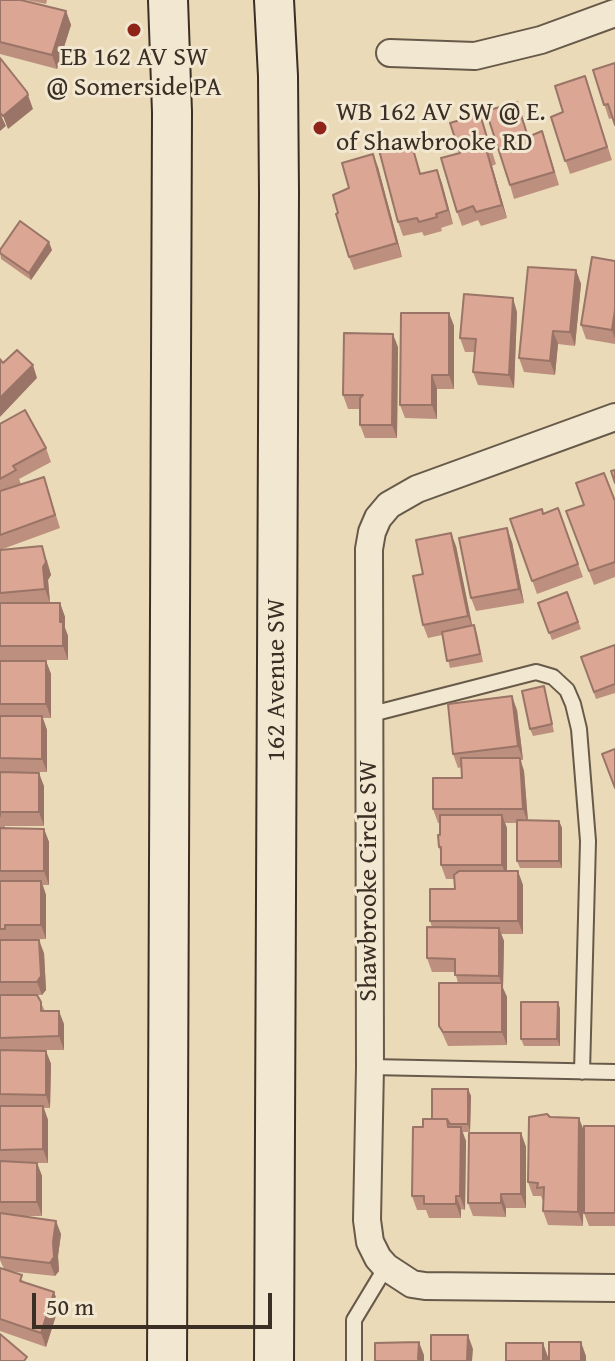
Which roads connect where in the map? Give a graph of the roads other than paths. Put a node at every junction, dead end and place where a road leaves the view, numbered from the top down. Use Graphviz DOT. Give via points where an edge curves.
graph roads {
  1 [pos="168,0"];
  2 [pos="274,0"];
  3 [pos="615,13"];
  4 [pos="390,53"];
  5 [pos="615,417"];
  6 [pos="368,715"];
  7 [pos="370,1067"];
  8 [pos="582,1072"];
  9 [pos="615,1072"];
  10 [pos="386,1267"];
  11 [pos="615,1288"];
  12 [pos="167,1361"];
  13 [pos="274,1361"];
  14 [pos="354,1361"];
  1 -- 12 [label="main road" via="172,175"];
  2 -- 13 [label="main road, 162 Avenue SW" via="279,224"];
  3 -- 4 [label="street" via="541,40 475,56"];
  5 -- 6 [label="street, Shawbrooke Circle SW" via="417,489 378,518 369,549"];
  6 -- 7 [label="street, Shawbrooke Circle SW"];
  6 -- 8 [label="lane" via="536,672 553,677 567,690 579,729 588,841"];
  7 -- 8 [label="lane"];
  7 -- 10 [label="street, Shawbrooke Circle SW" via="367,1220 370,1242"];
  8 -- 9 [label="lane"];
  10 -- 11 [label="street" via="425,1286"];
  10 -- 14 [label="lane" via="354,1320"];
}
